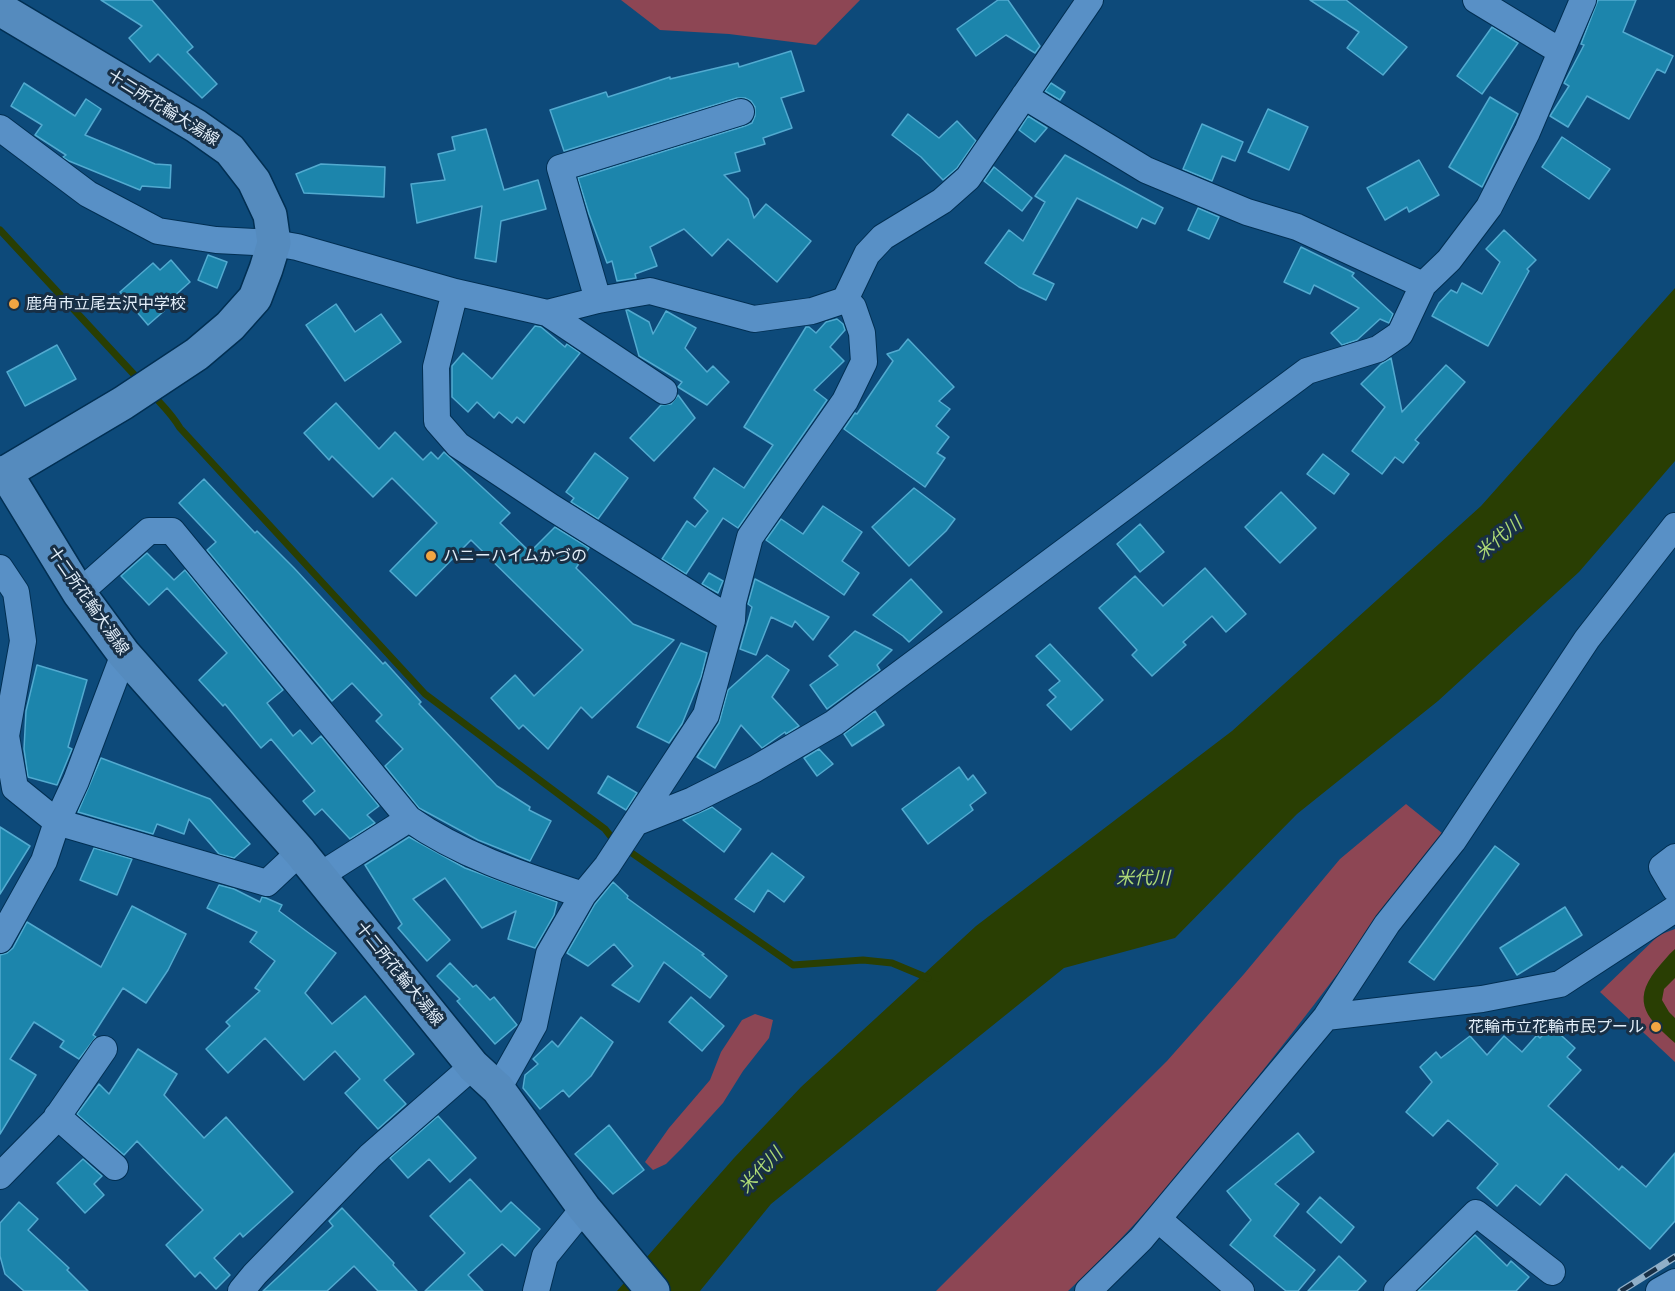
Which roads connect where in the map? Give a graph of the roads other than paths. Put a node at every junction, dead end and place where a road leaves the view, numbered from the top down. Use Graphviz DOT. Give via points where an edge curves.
graph roads {
  1 [pos="1090,0"];
  2 [pos="1476,0"];
  3 [pos="1583,0"];
  4 [pos="0,9"];
  5 [pos="1560,51"];
  6 [pos="1024,96"];
  7 [pos="741,112"];
  8 [pos="0,128"];
  9 [pos="274,243"];
  10 [pos="1423,285"];
  11 [pos="455,292"];
  12 [pos="598,300"];
  13 [pos="844,300"];
  14 [pos="548,313"];
  15 [pos="664,391"];
  16 [pos="2,472"];
  17 [pos="1675,526"];
  18 [pos="0,568"];
  19 [pos="79,593"];
  20 [pos="732,620"];
  21 [pos="124,654"];
  22 [pos="409,819"];
  23 [pos="57,822"];
  24 [pos="635,823"];
  25 [pos="1675,856"];
  26 [pos="310,864"];
  27 [pos="1675,889"];
  28 [pos="582,895"];
  29 [pos="1675,909"];
  30 [pos="0,940"];
  31 [pos="1326,1017"];
  32 [pos="104,1049"];
  33 [pos="473,1066"];
  34 [pos="498,1089"];
  35 [pos="57,1116"];
  36 [pos="115,1167"];
  37 [pos="0,1176"];
  38 [pos="584,1208"];
  39 [pos="1158,1219"];
  40 [pos="1552,1272"];
  41 [pos="1675,1281"];
  42 [pos="241,1291"];
  43 [pos="536,1291"];
  44 [pos="653,1291"];
  45 [pos="1088,1291"];
  46 [pos="1241,1291"];
  47 [pos="1397,1291"];
  48 [pos="1659,1291"];
  1 -- 6 [label="street"];
  2 -- 5 [label="street"];
  3 -- 5 [label="street"];
  4 -- 9 [label="main road, 十二所花輪大湯線" via="230,150 258,189 270,215"];
  5 -- 10 [label="street" via="1527,132 1489,207 1449,260"];
  6 -- 10 [label="street" via="1146,171 1247,212 1297,227"];
  6 -- 13 [label="street" via="968,178 942,201 883,237 867,254"];
  7 -- 12 [label="street" via="560,168"];
  8 -- 9 [label="street" via="88,194 158,231"];
  9 -- 11 [label="street"];
  9 -- 16 [label="main road, 十二所花輪大湯線" via="255,298 197,354 123,403"];
  10 -- 24 [label="street" via="1401,334 1378,349 1307,371 834,723 755,769"];
  11 -- 14 [label="street"];
  11 -- 20 [label="street" via="436,367 436,421 458,445"];
  12 -- 13 [label="street" via="650,291 754,319 812,311"];
  12 -- 14 [label="street"];
  13 -- 20 [label="street" via="854,307 862,333 864,362 845,401 750,537"];
  14 -- 15 [label="street"];
  16 -- 19 [label="main road, 十二所花輪大湯線"];
  17 -- 31 [label="street" via="1587,639 1454,842 1387,924"];
  18 -- 23 [label="street" via="16,592 23,641 6,736 15,788"];
  19 -- 21 [label="main road, 十二所花輪大湯線"];
  19 -- 22 [label="street" via="149,531 172,531"];
  20 -- 24 [label="street" via="706,715"];
  21 -- 23 [label="street"];
  21 -- 26 [label="main road, 十二所花輪大湯線"];
  22 -- 26 [label="street"];
  22 -- 28 [label="street" via="500,868"];
  23 -- 26 [label="street" via="267,883"];
  23 -- 30 [label="street" via="44,861"];
  24 -- 28 [label="street"];
  25 -- 27 [label="street" via="1662,867"];
  26 -- 33 [label="main road, 十二所花輪大湯線"];
  28 -- 34 [label="street" via="549,954 534,1026"];
  29 -- 31 [label="street" via="1560,984 1482,999"];
  31 -- 39 [label="street"];
  32 -- 35 [label="street"];
  33 -- 34 [label="main road, 十二所花輪大湯線"];
  33 -- 42 [label="street" via="370,1156"];
  34 -- 38 [label="main road, 十二所花輪大湯線"];
  35 -- 36 [label="street"];
  35 -- 37 [label="street"];
  38 -- 43 [label="street" via="545,1256"];
  38 -- 44 [label="main road, 十二所花輪大湯線"];
  39 -- 45 [label="street"];
  39 -- 46 [label="street"];
  40 -- 47 [label="street" via="1476,1213"];
  41 -- 48 [label="street"];
}
